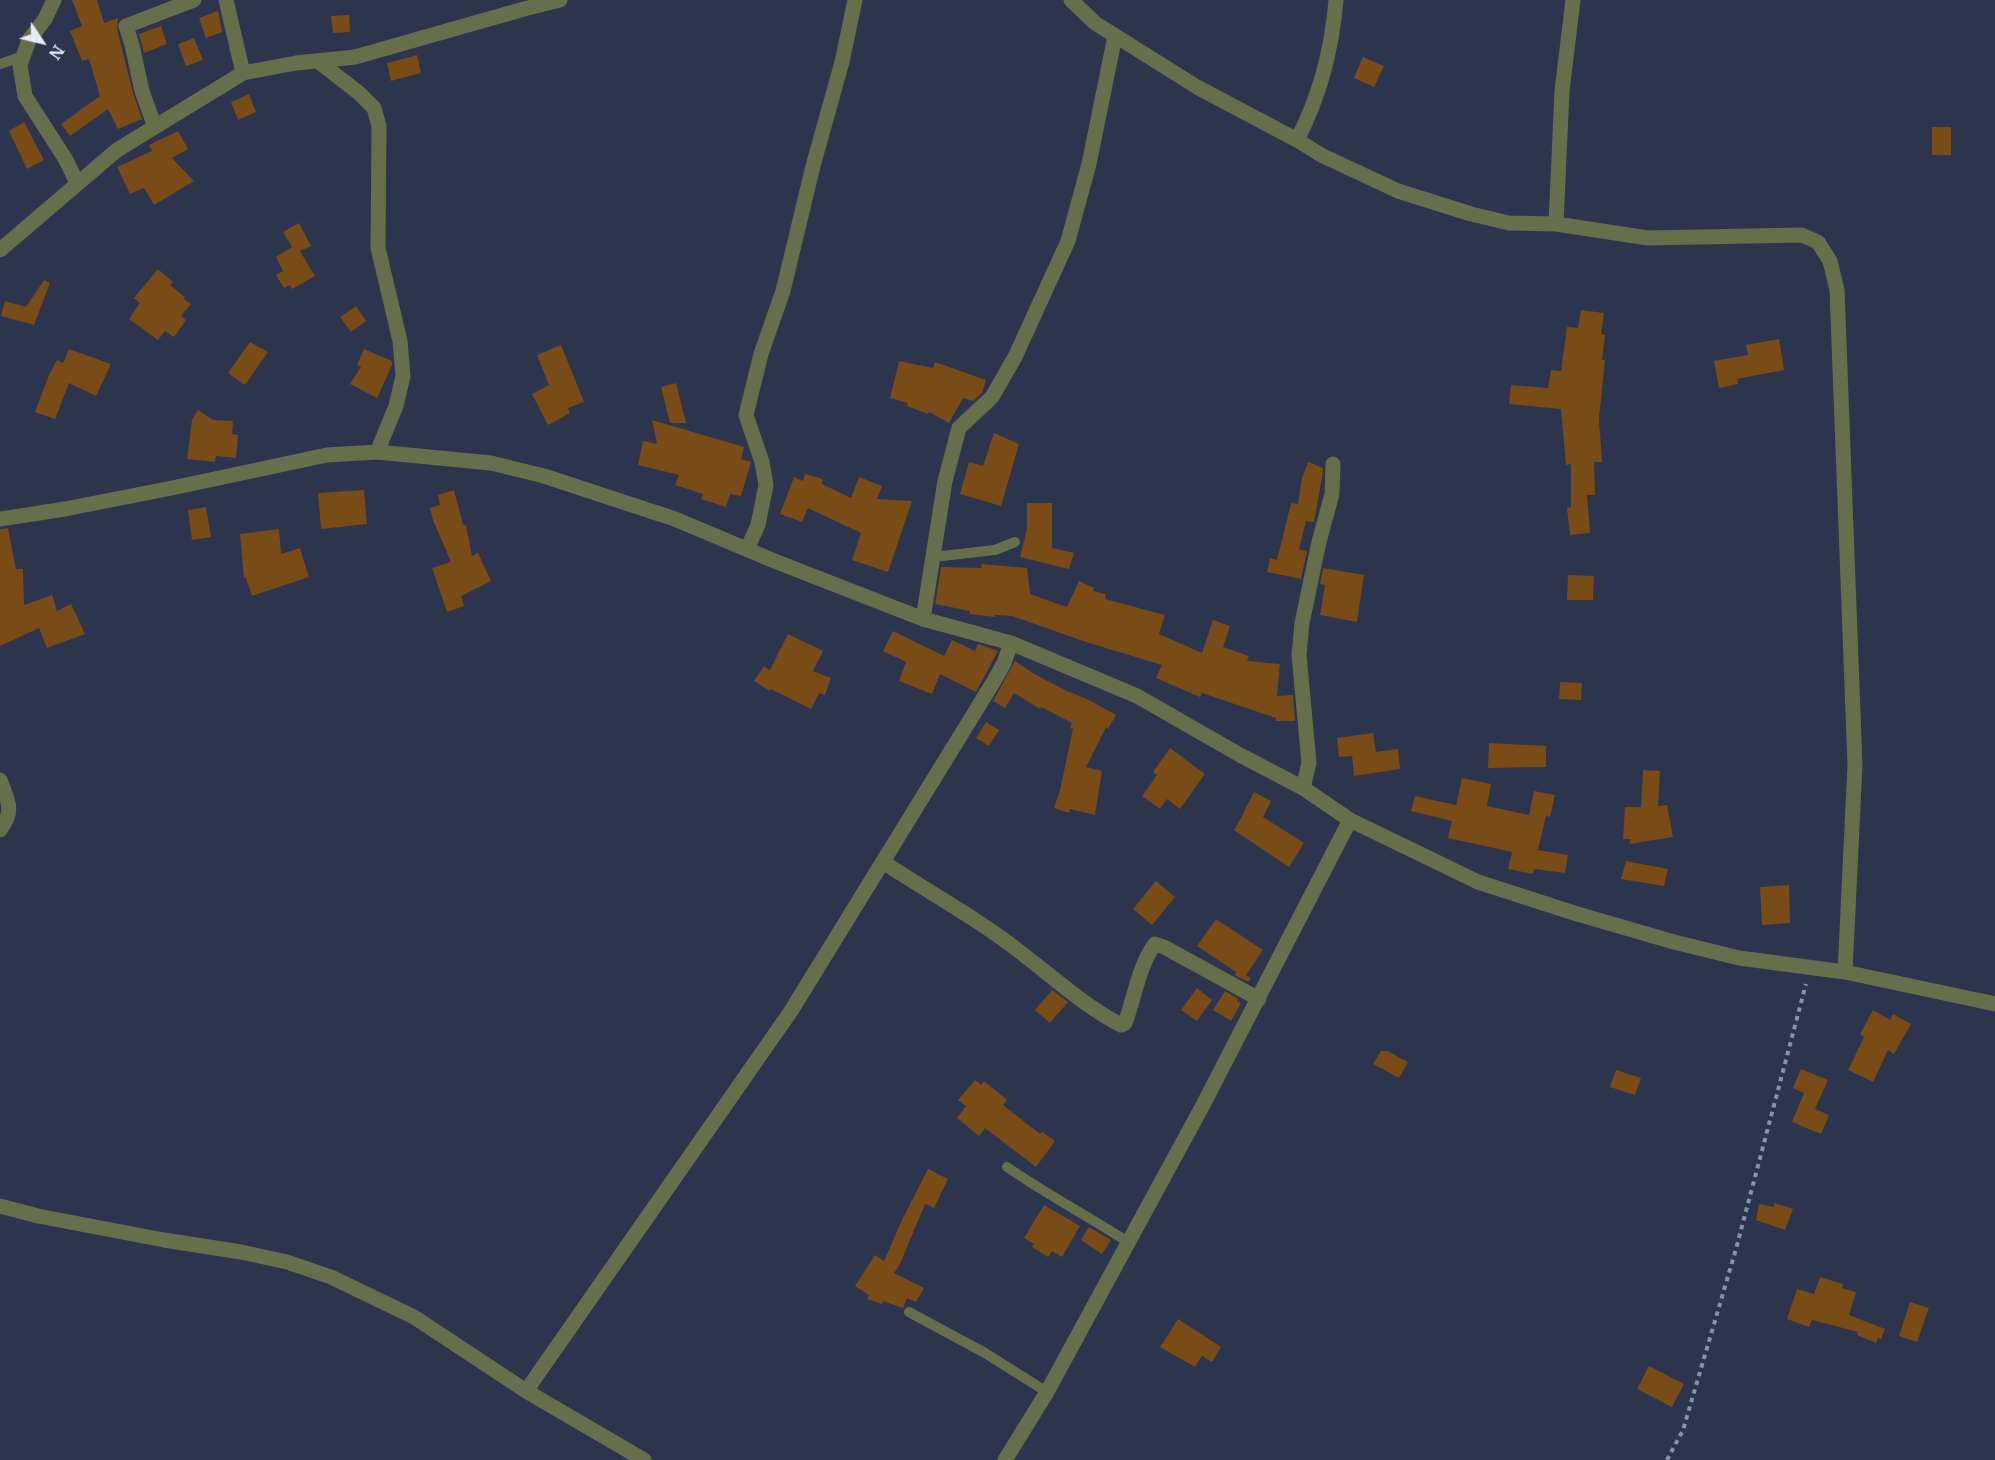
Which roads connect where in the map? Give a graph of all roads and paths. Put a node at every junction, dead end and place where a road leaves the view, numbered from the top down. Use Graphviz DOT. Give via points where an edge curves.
graph roads {
  1 [pos="54,0"];
  2 [pos="194,0"];
  3 [pos="226,0"];
  4 [pos="560,0"];
  5 [pos="855,0"];
  6 [pos="1071,0"];
  7 [pos="1336,0"];
  8 [pos="1573,0"];
  9 [pos="1115,36"];
  10 [pos="23,56"];
  11 [pos="319,62"];
  12 [pos="0,64"];
  13 [pos="243,73"];
  14 [pos="155,128"];
  15 [pos="1297,140"];
  16 [pos="77,183"];
  17 [pos="1556,224"];
  18 [pos="0,250"];
  19 [pos="377,452"];
  20 [pos="1333,464"];
  21 [pos="0,519"];
  22 [pos="1015,542"];
  23 [pos="747,549"];
  24 [pos="933,557"];
  25 [pos="923,619"];
  26 [pos="1011,643"];
  27 [pos="0,780"];
  28 [pos="1303,788"];
  29 [pos="1350,820"];
  30 [pos="0,830"];
  31 [pos="883,862"];
  32 [pos="1810,968"];
  33 [pos="1845,972"];
  34 [pos="1259,999"];
  35 [pos="1995,1004"];
  36 [pos="1007,1167"];
  37 [pos="0,1206"];
  38 [pos="1128,1242"];
  39 [pos="909,1312"];
  40 [pos="526,1392"];
  41 [pos="1047,1392"];
  42 [pos="644,1460"];
  43 [pos="1005,1460"];
  44 [pos="1666,1460"];
  1 -- 10 [label="street"];
  2 -- 14 [label="street" via="126,26"];
  3 -- 13 [label="street"];
  4 -- 11 [label="street" via="355,57"];
  5 -- 23 [label="street" via="783,291 761,354 746,415 766,485 758,525"];
  6 -- 9 [label="street"];
  7 -- 15 [label="street" via="1323,82"];
  8 -- 17 [label="street" via="1562,91"];
  9 -- 15 [label="street" via="1197,87"];
  9 -- 24 [label="street" via="1089,164 1068,241 1015,357 992,397 959,428 945,481"];
  10 -- 12 [label="lane"];
  10 -- 16 [label="street" via="20,65 25,96"];
  11 -- 13 [label="street"];
  11 -- 19 [label="street" via="374,108 379,126 378,248 400,341 403,376 396,406"];
  13 -- 14 [label="street"];
  14 -- 16 [label="street" via="117,150"];
  15 -- 17 [label="street" via="1321,156 1398,191 1509,223"];
  16 -- 18 [label="street"];
  17 -- 33 [label="street" via="1648,238 1802,235 1818,242 1830,261 1837,290 1855,765"];
  19 -- 21 [label="street" via="327,455 150,493"];
  19 -- 23 [label="street" via="491,463 544,476 675,519"];
  20 -- 28 [label="street" via="1332,494 1302,623 1299,656 1309,763"];
  22 -- 24 [label="lane" via="995,550"];
  23 -- 25 [label="street"];
  24 -- 25 [label="street"];
  25 -- 26 [label="street"];
  26 -- 28 [label="street" via="1137,696"];
  26 -- 31 [label="street" via="994,681"];
  27 -- 30 [label="street" via="10,812"];
  28 -- 29 [label="street"];
  29 -- 32 [label="street" via="1478,882 1574,913 1738,958"];
  29 -- 34 [label="street"];
  31 -- 34 [label="street" via="964,913 1121,1025 1155,944"];
  31 -- 40 [label="street" via="791,1011"];
  32 -- 33 [label="street"];
  32 -- 44 [label="path" via="1733,1260 1683,1430"];
  33 -- 35 [label="street"];
  34 -- 38 [label="street"];
  36 -- 38 [label="lane"];
  37 -- 40 [label="street" via="141,1236 241,1252 331,1277 414,1317"];
  38 -- 41 [label="street"];
  39 -- 41 [label="lane" via="986,1353"];
  40 -- 42 [label="street"];
  41 -- 43 [label="street"];
}
